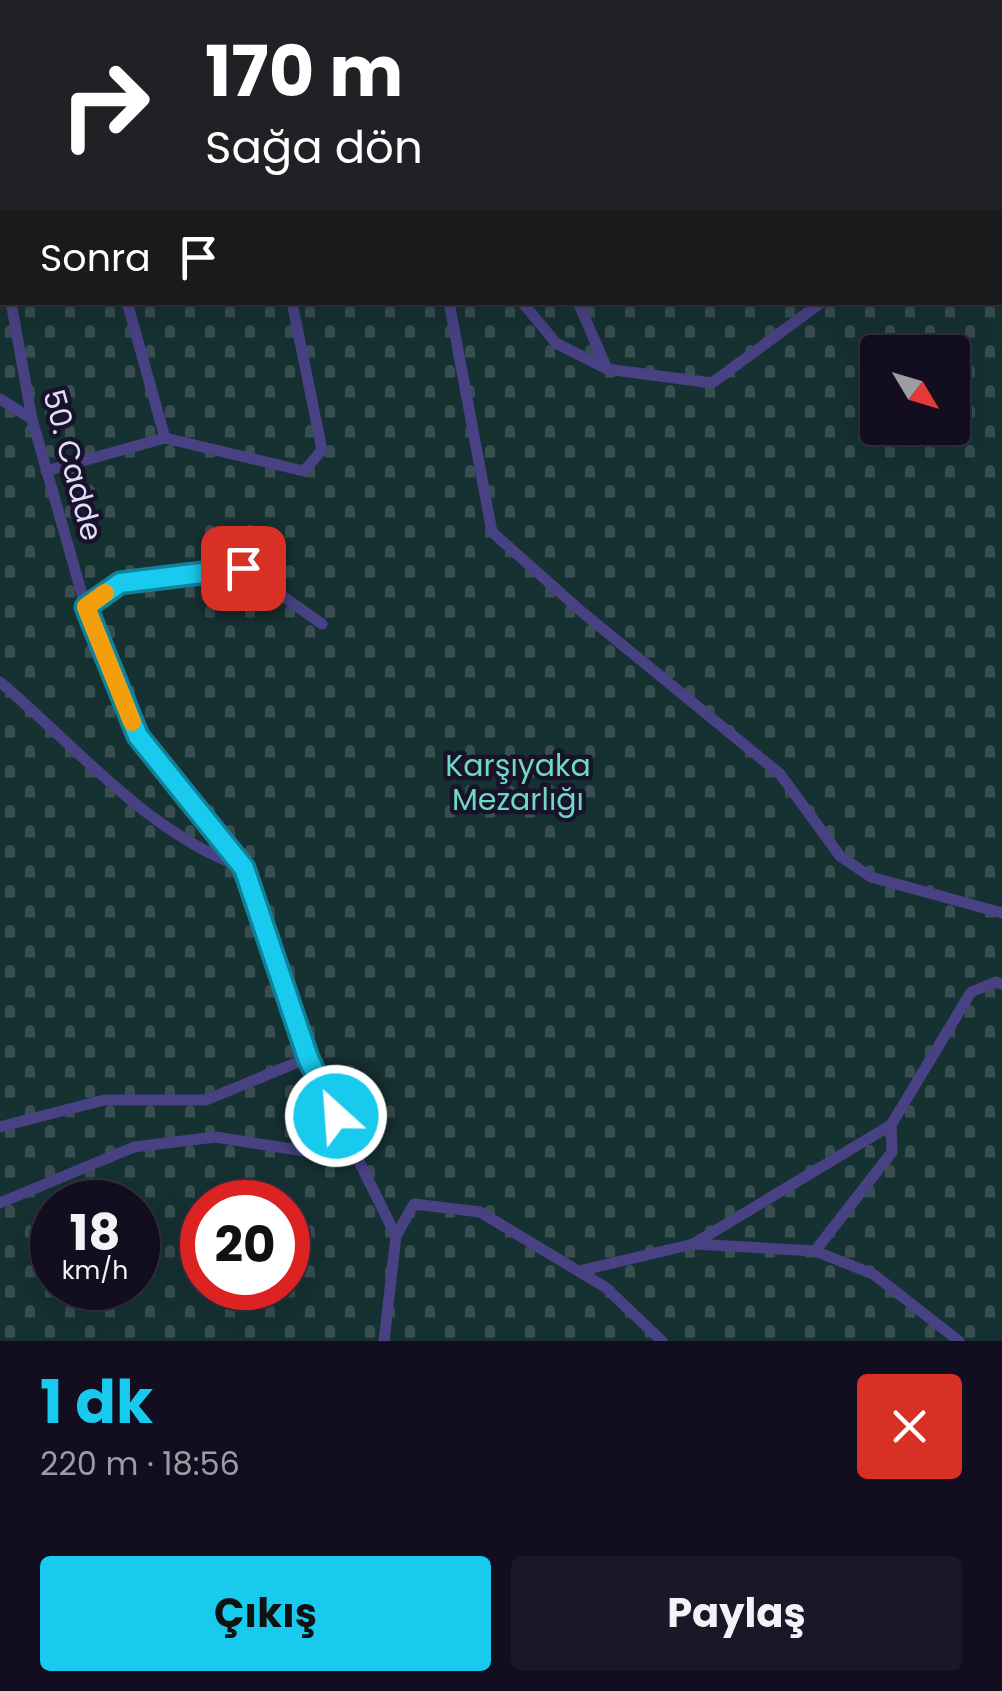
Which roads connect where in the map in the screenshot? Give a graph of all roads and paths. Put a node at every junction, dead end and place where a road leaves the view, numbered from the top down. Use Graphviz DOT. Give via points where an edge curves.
graph roads {
  1 [pos="12,305"];
  2 [pos="129,305"];
  3 [pos="293,305"];
  4 [pos="450,305"];
  5 [pos="524,305"];
  6 [pos="579,305"];
  7 [pos="818,305"];
  8 [pos="607,370"];
  9 [pos="0,398"];
  10 [pos="32,420"];
  11 [pos="165,438"];
  12 [pos="46,471"];
  13 [pos="86,607"];
  14 [pos="322,624"];
  15 [pos="0,682"];
  16 [pos="244,868"];
  17 [pos="1002,913"];
  18 [pos="1002,984"];
  19 [pos="308,1058"];
  20 [pos="891,1125"];
  21 [pos="0,1127"];
  22 [pos="351,1144"];
  23 [pos="0,1203"];
  24 [pos="396,1236"];
  25 [pos="693,1244"];
  26 [pos="815,1251"];
  27 [pos="579,1271"];
  28 [pos="384,1341"];
  29 [pos="662,1341"];
  30 [pos="958,1341"];
  1 -- 10 [label="lane, 50. Cadde"];
  2 -- 11 [label="lane"];
  3 -- 11 [label="lane" via="322,450 304,470"];
  4 -- 17 [label="lane" via="492,532 780,774 840,856 872,877"];
  5 -- 8 [label="lane" via="556,343"];
  6 -- 8 [label="lane"];
  7 -- 8 [label="lane" via="712,383"];
  9 -- 10 [label="lane"];
  10 -- 12 [label="lane, 50. Cadde"];
  11 -- 12 [label="lane"];
  12 -- 13 [label="lane, 50. Cadde"];
  13 -- 14 [label="lane" via="120,583 243,568"];
  13 -- 16 [label="lane, 50. Cadde" via="138,736"];
  15 -- 16 [label="lane" via="156,822 204,853"];
  16 -- 19 [label="lane, 50. Cadde"];
  18 -- 20 [label="lane" via="971,992"];
  19 -- 21 [label="lane" via="206,1100 104,1100"];
  19 -- 22 [label="lane, 50. Cadde"];
  20 -- 25 [label="lane"];
  20 -- 26 [label="lane" via="892,1152"];
  22 -- 23 [label="lane" via="317,1153 214,1137 134,1147"];
  22 -- 24 [label="lane, 50. Cadde"];
  24 -- 27 [label="lane" via="414,1204 480,1212"];
  24 -- 28 [label="lane"];
  25 -- 26 [label="lane"];
  25 -- 27 [label="lane"];
  26 -- 30 [label="lane" via="873,1274"];
  27 -- 29 [label="lane" via="606,1287"];
}
